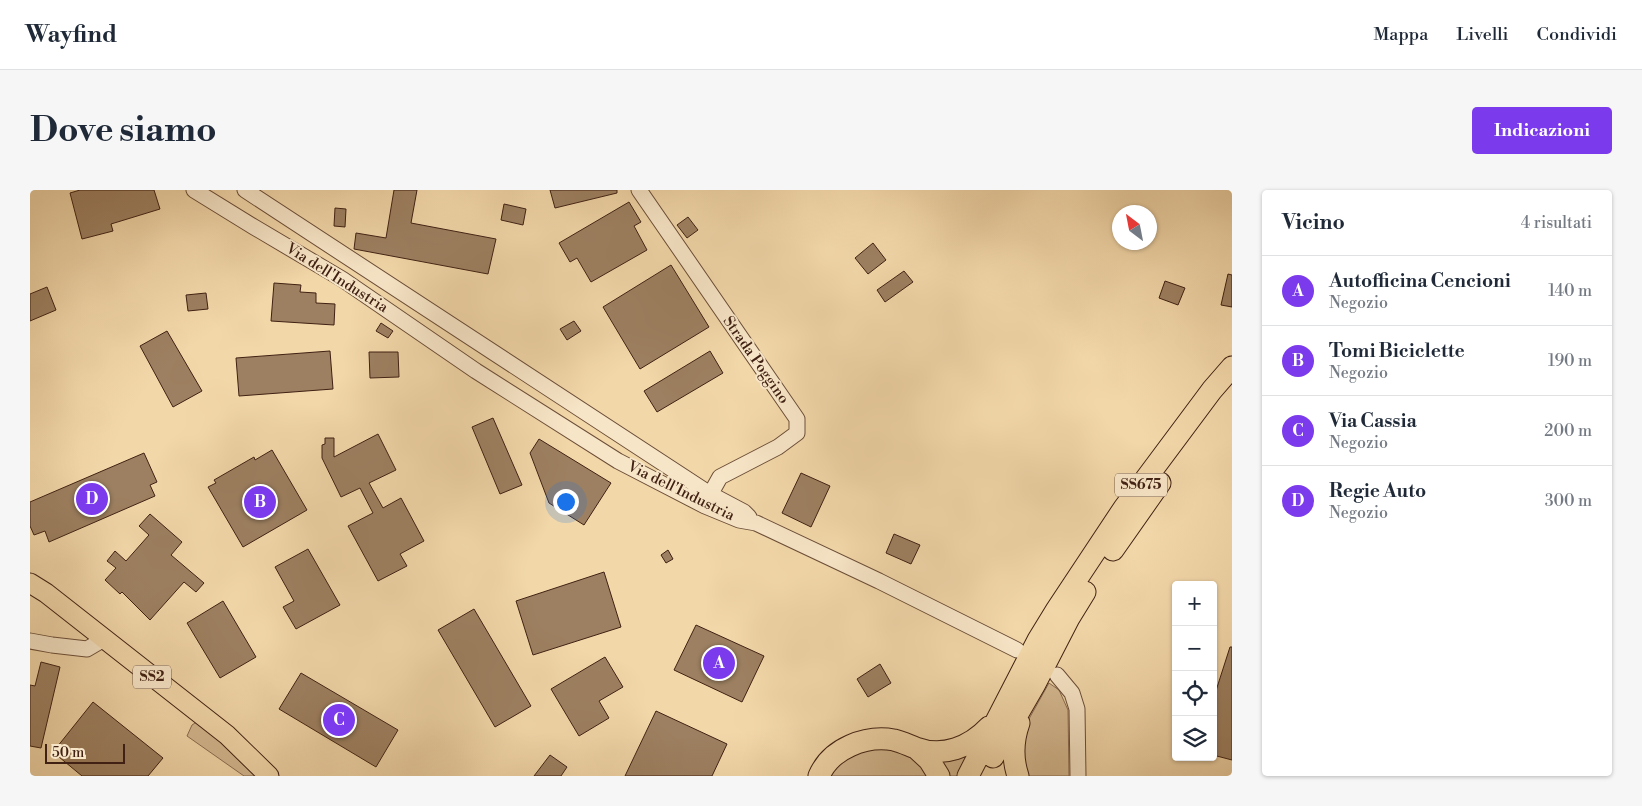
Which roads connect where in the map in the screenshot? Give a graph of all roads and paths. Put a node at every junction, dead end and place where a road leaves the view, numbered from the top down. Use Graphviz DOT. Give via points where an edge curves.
graph roads {
  1 [pos="194,190"];
  2 [pos="245,190"];
  3 [pos="639,190"];
  4 [pos="1232,366"];
  5 [pos="1232,386"];
  6 [pos="707,500"];
  7 [pos="30,584"];
  8 [pos="104,639"];
  9 [pos="30,640"];
  10 [pos="1038,640"];
  11 [pos="1017,650"];
  12 [pos="1057,675"];
  13 [pos="1035,684"];
  14 [pos="916,748"];
  15 [pos="269,776"];
  16 [pos="819,776"];
  17 [pos="939,776"];
  18 [pos="968,776"];
  19 [pos="983,776"];
  20 [pos="1018,776"];
  21 [pos="1078,776"];
  1 -- 6 [label="street, Via dell'Industria" via="342,279 476,371 618,461"];
  2 -- 6 [label="street, Via dell'Industria"];
  3 -- 6 [label="street, Strada Poggino" via="797,419 797,433 778,447 720,477"];
  4 -- 10 [label="highway, SS675" via="1124,508"];
  5 -- 13 [label="highway, SS675" via="1087,588"];
  6 -- 11 [label="street, Via dell'Industria" via="744,512 756,523"];
  7 -- 8 [label="main road, SS2"];
  8 -- 9 [label="street" via="87,649"];
  8 -- 15 [label="main road, SS2" via="227,735"];
  10 -- 14 [label="highway" via="994,719 982,734 965,745 946,751"];
  10 -- 18 [label="highway, SS675"];
  12 -- 21 [label="street" via="1072,693 1078,708"];
  13 -- 19 [label="highway, SS675"];
  13 -- 20 [label="highway" via="1016,734 1014,755"];
  14 -- 16 [label="highway" via="896,740 866,740 840,752"];
  14 -- 17 [label="highway"];
}
